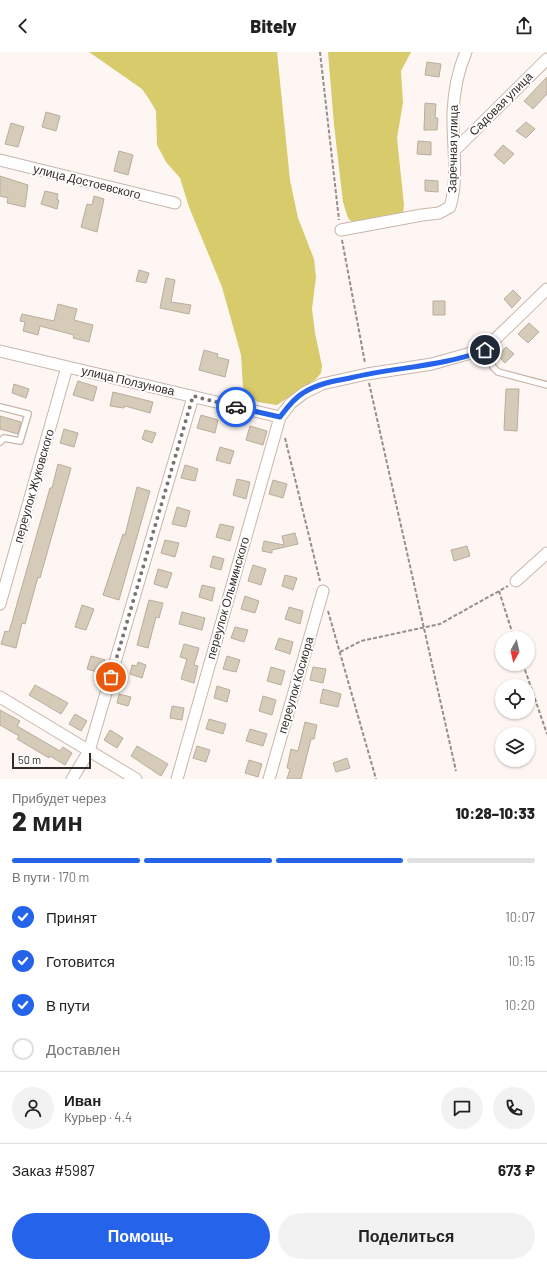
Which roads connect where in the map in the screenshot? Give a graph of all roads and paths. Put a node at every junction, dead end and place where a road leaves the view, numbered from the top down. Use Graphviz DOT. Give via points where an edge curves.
graph roads {
  1 [pos="320,52"];
  2 [pos="466,52"];
  3 [pos="547,59"];
  4 [pos="455,150"];
  5 [pos="0,160"];
  6 [pos="175,203"];
  7 [pos="341,230"];
  8 [pos="547,289"];
  9 [pos="485,350"];
  10 [pos="0,351"];
  11 [pos="67,367"];
  12 [pos="367,374"];
  13 [pos="547,385"];
  14 [pos="193,396"];
  15 [pos="0,406"];
  16 [pos="280,417"];
  17 [pos="0,442"];
  18 [pos="547,553"];
  19 [pos="516,581"];
  20 [pos="323,591"];
  21 [pos="499,591"];
  22 [pos="0,604"];
  23 [pos="423,628"];
  24 [pos="512,631"];
  25 [pos="340,652"];
  26 [pos="525,671"];
  27 [pos="0,697"];
  28 [pos="547,734"];
  29 [pos="89,750"];
  30 [pos="456,771"];
  31 [pos="72,779"];
  32 [pos="136,779"];
  33 [pos="177,779"];
  34 [pos="269,779"];
  1 -- 7 [label="path"];
  2 -- 4 [label="street, Заречная улица" via="454,100"];
  3 -- 4 [label="street, Садовая улица"];
  4 -- 7 [label="street, Заречная улица" via="453,197 450,207 439,213"];
  5 -- 6 [label="street, улица Достоевского"];
  7 -- 12 [label="path"];
  8 -- 9 [label="street"];
  9 -- 12 [label="street" via="432,364"];
  9 -- 13 [label="lane" via="498,372"];
  10 -- 11 [label="street, улица Ползунова"];
  11 -- 14 [label="street, улица Ползунова"];
  11 -- 22 [label="street, переулок Жуковского"];
  12 -- 16 [label="street" via="322,384 291,402"];
  12 -- 23 [label="path"];
  14 -- 16 [label="street, улица Ползунова"];
  14 -- 29 [label="street"];
  15 -- 17 [label="lane" via="28,414 20,441 4,438"];
  16 -- 33 [label="street, переулок Ольминского"];
  18 -- 19 [label="street"];
  19 -- 21 [label="path"];
  20 -- 34 [label="street, переулок Косиора"];
  21 -- 23 [label="path" via="440,624"];
  21 -- 24 [label="path"];
  23 -- 25 [label="path" via="361,641"];
  23 -- 30 [label="path"];
  26 -- 28 [label="path"];
  27 -- 29 [label="street"];
  29 -- 31 [label="street"];
  29 -- 32 [label="street"];
}
